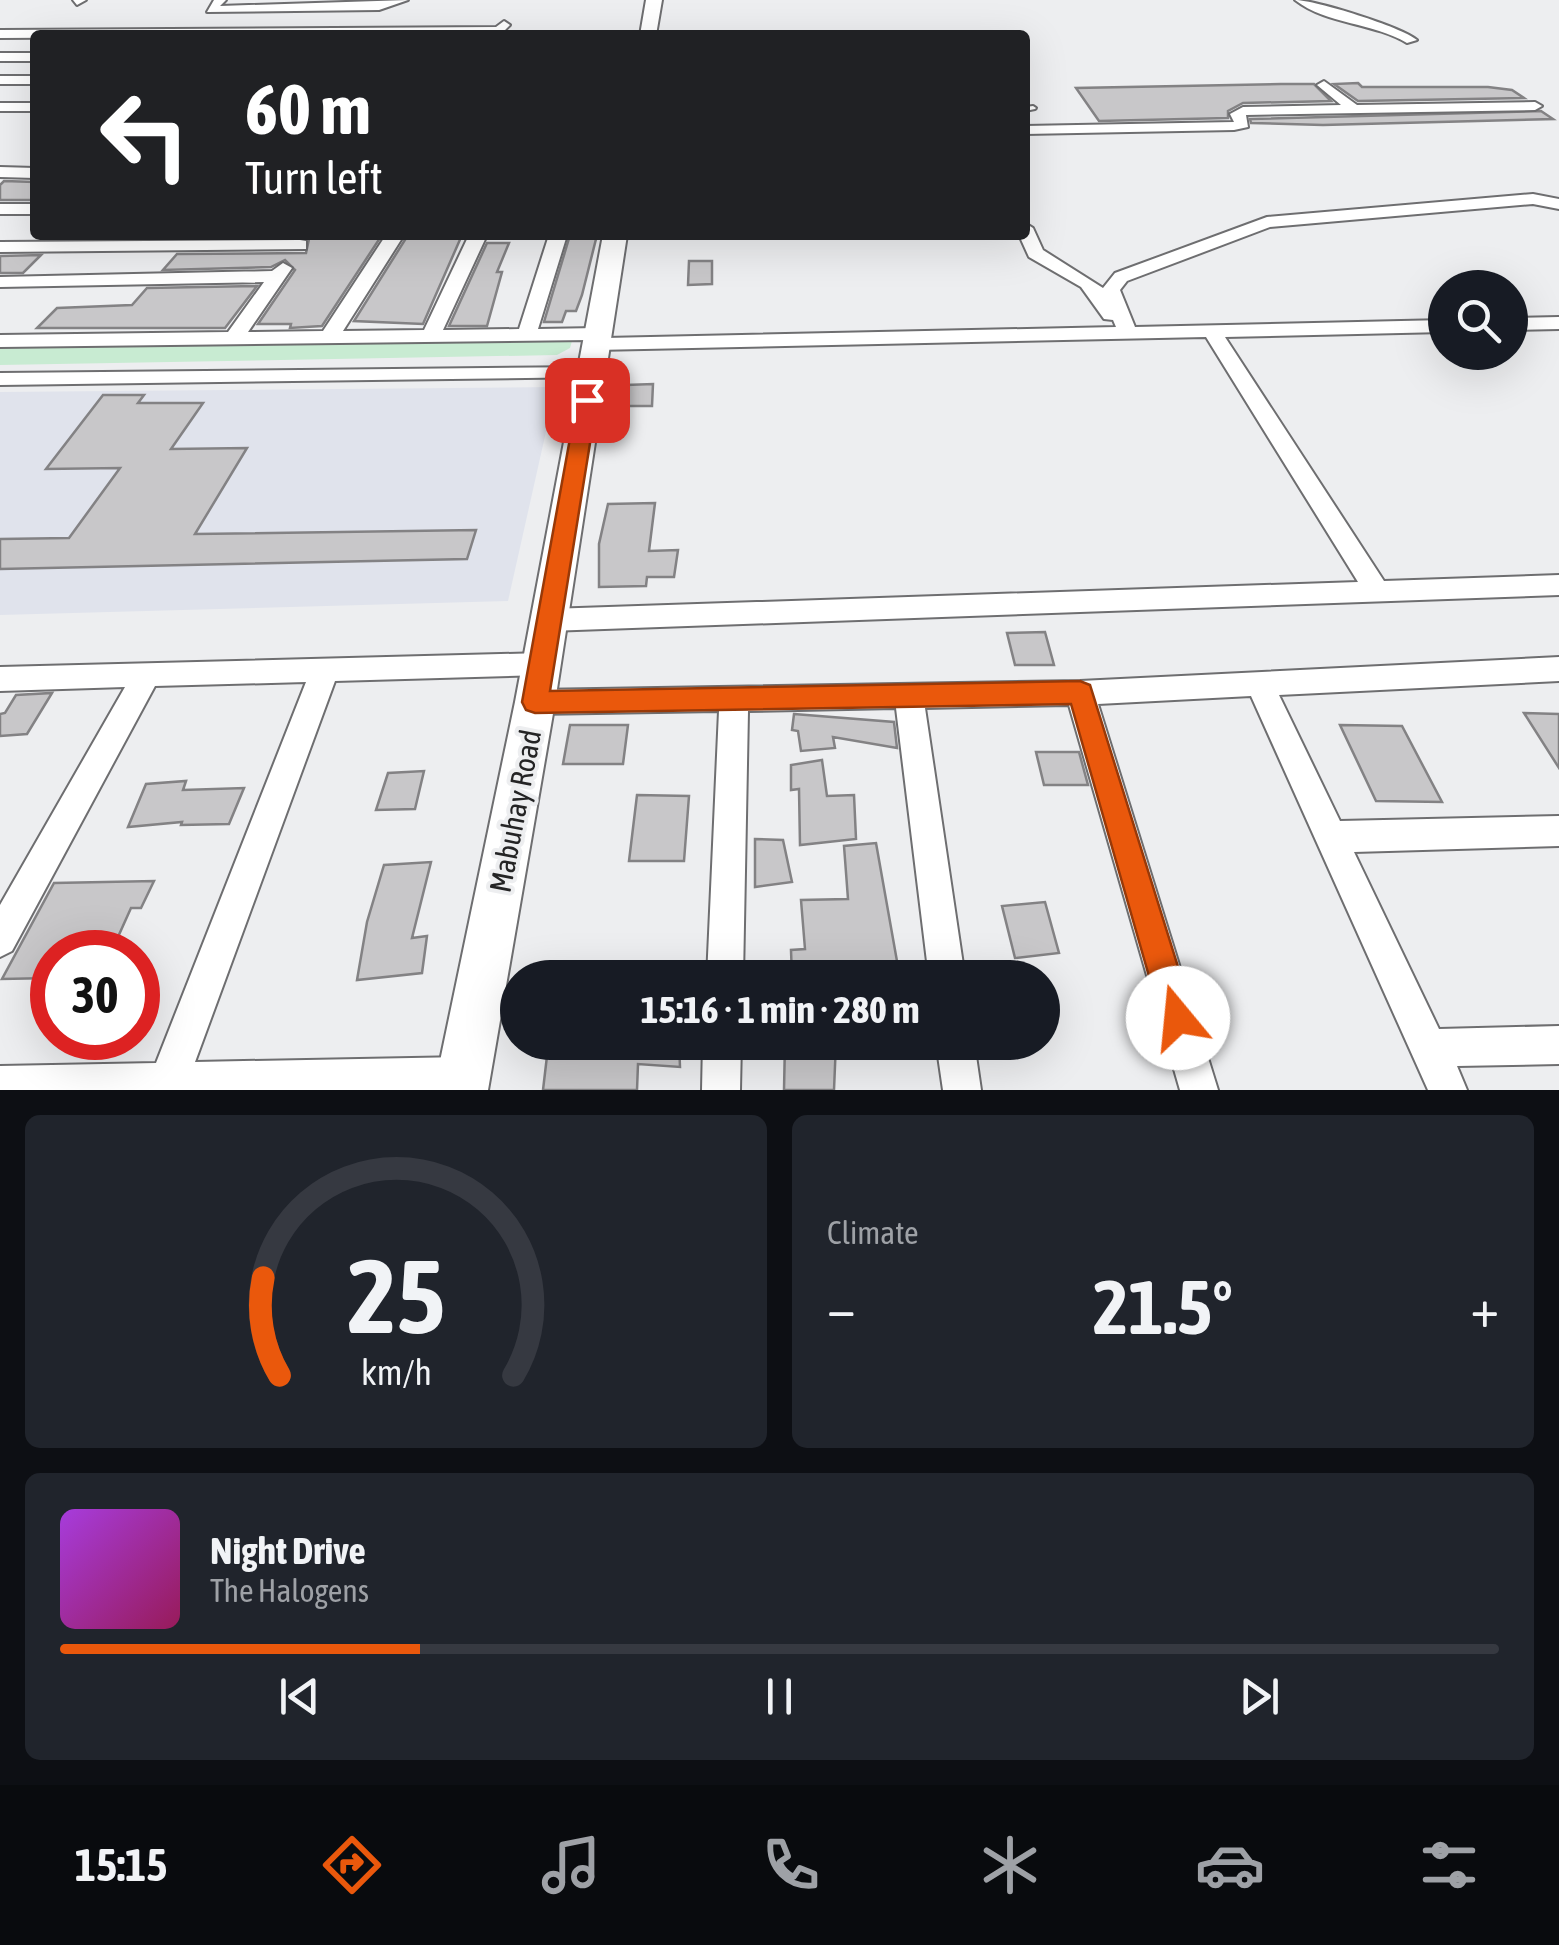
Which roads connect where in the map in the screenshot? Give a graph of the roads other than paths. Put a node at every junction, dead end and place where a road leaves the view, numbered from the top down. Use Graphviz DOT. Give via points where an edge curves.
graph roads {
  1 [pos="220,0"];
  2 [pos="321,0"];
  3 [pos="402,0"];
  4 [pos="654,0"];
  5 [pos="1300,0"];
  6 [pos="345,8"];
  7 [pos="649,30"];
  8 [pos="0,34"];
  9 [pos="30,34"];
  10 [pos="1411,40"];
  11 [pos="0,57"];
  12 [pos="30,57"];
  13 [pos="0,80"];
  14 [pos="30,80"];
  15 [pos="1324,85"];
  16 [pos="1263,99"];
  17 [pos="1535,106"];
  18 [pos="0,107"];
  19 [pos="30,107"];
  20 [pos="1354,109"];
  21 [pos="1084,110"];
  22 [pos="1276,111"];
  23 [pos="1097,128"];
  24 [pos="1030,130"];
  25 [pos="0,172"];
  26 [pos="30,173"];
  27 [pos="1559,204"];
  28 [pos="0,209"];
  29 [pos="30,209"];
  30 [pos="304,240"];
  31 [pos="392,240"];
  32 [pos="476,240"];
  33 [pos="556,240"];
  34 [pos="614,240"];
  35 [pos="1030,240"];
  36 [pos="0,247"];
  37 [pos="277,276"];
  38 [pos="0,282"];
  39 [pos="1559,323"];
  40 [pos="1528,324"];
  41 [pos="1428,326"];
  42 [pos="1212,331"];
  43 [pos="1124,333"];
  44 [pos="527,334"];
  45 [pos="432,335"];
  46 [pos="330,336"];
  47 [pos="235,338"];
  48 [pos="0,341"];
  49 [pos="100,341"];
  50 [pos="595,350"];
  51 [pos="0,378"];
  52 [pos="69,378"];
  53 [pos="1559,585"];
  54 [pos="1376,592"];
  55 [pos="549,620"];
  56 [pos="1559,670"];
  57 [pos="325,671"];
  58 [pos="147,675"];
  59 [pos="0,679"];
  60 [pos="538,683"];
  61 [pos="1260,685"];
  62 [pos="1080,692"];
  63 [pos="909,694"];
  64 [pos="734,696"];
  65 [pos="1559,831"];
  66 [pos="1333,838"];
  67 [pos="0,940"];
  68 [pos="725,960"];
  69 [pos="945,960"];
  70 [pos="1559,1046"];
  71 [pos="1429,1048"];
  72 [pos="722,1060"];
  73 [pos="958,1060"];
  74 [pos="463,1083"];
  75 [pos="0,1085"];
  76 [pos="167,1085"];
  77 [pos="721,1090"];
  78 [pos="962,1090"];
  79 [pos="1199,1090"];
  80 [pos="1448,1090"];
  1 -- 6 [label="street" via="211,10"];
  2 -- 6 [label="street"];
  3 -- 6 [label="street"];
  4 -- 7 [label="street"];
  5 -- 10 [label="street" via="1388,26"];
  8 -- 9 [label="street"];
  11 -- 12 [label="street"];
  13 -- 14 [label="street"];
  15 -- 20 [label="street"];
  16 -- 22 [label="street"];
  17 -- 20 [label="street"];
  18 -- 19 [label="street"];
  20 -- 22 [label="street"];
  21 -- 23 [label="street"];
  22 -- 23 [label="street" via="1238,112 1243,124 1234,126"];
  23 -- 24 [label="street"];
  25 -- 26 [label="street"];
  27 -- 43 [label="street" via="1533,199 1267,222 1121,277 1111,290"];
  28 -- 29 [label="street"];
  30 -- 36 [label="street"];
  30 -- 37 [label="street"];
  31 -- 46 [label="street"];
  32 -- 45 [label="street"];
  33 -- 44 [label="street"];
  34 -- 50 [label="street, Mabuhay Road"];
  35 -- 43 [label="street" via="1035,253 1097,288"];
  37 -- 38 [label="street"];
  37 -- 47 [label="street"];
  39 -- 40 [label="street"];
  41 -- 42 [label="street"];
  42 -- 43 [label="street"];
  42 -- 54 [label="street"];
  43 -- 50 [label="street"];
  44 -- 45 [label="street"];
  44 -- 50 [label="street"];
  45 -- 46 [label="street"];
  46 -- 47 [label="street"];
  47 -- 49 [label="street"];
  48 -- 49 [label="street"];
  49 -- 52 [label="street"];
  50 -- 52 [label="street"];
  50 -- 55 [label="street, Mabuhay Road"];
  51 -- 52 [label="street"];
  53 -- 54 [label="street"];
  54 -- 55 [label="street"];
  55 -- 60 [label="street, Mabuhay Road"];
  56 -- 61 [label="street"];
  57 -- 58 [label="street"];
  57 -- 60 [label="street"];
  57 -- 76 [label="street"];
  58 -- 59 [label="street"];
  58 -- 67 [label="street"];
  60 -- 64 [label="street"];
  60 -- 74 [label="street, Mabuhay Road"];
  61 -- 62 [label="street"];
  61 -- 66 [label="street"];
  62 -- 63 [label="street"];
  62 -- 79 [label="street"];
  63 -- 64 [label="street"];
  63 -- 69 [label="street"];
  64 -- 68 [label="street"];
  65 -- 66 [label="street"];
  66 -- 71 [label="street"];
  70 -- 71 [label="street"];
  71 -- 80 [label="street"];
  72 -- 77 [label="street"];
  73 -- 78 [label="street"];
  74 -- 76 [label="street"];
  75 -- 76 [label="street"];
}
